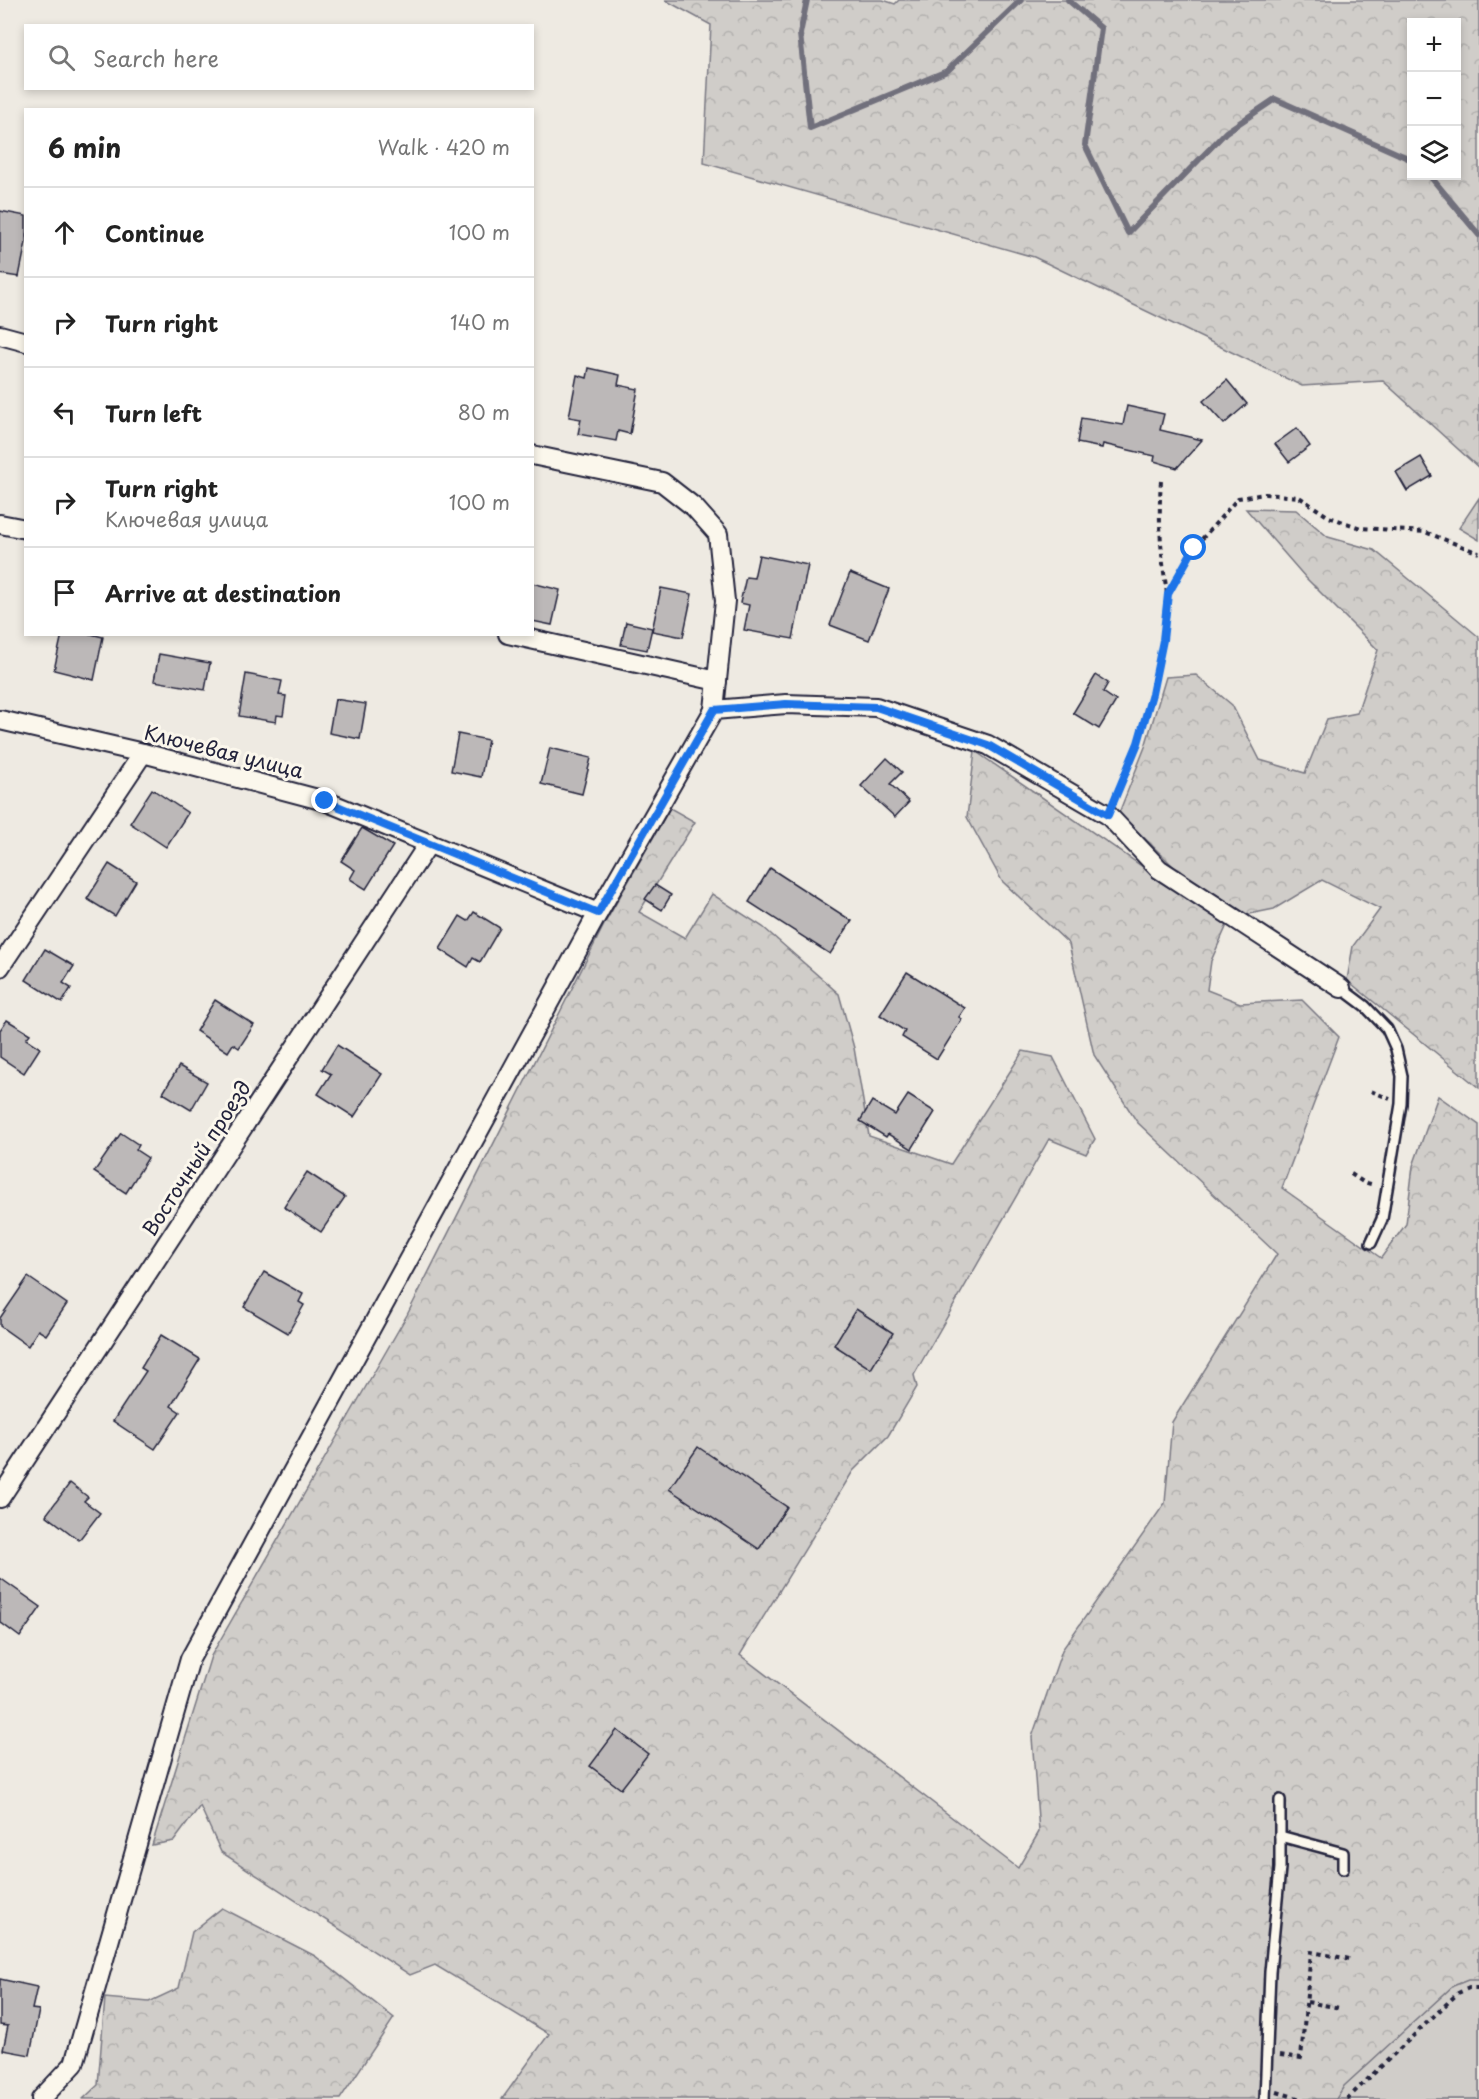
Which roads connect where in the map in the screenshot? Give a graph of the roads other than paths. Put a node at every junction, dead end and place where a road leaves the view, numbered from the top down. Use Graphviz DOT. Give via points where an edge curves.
graph roads {
  1 [pos="0,335"];
  2 [pos="24,341"];
  3 [pos="534,455"];
  4 [pos="0,524"];
  5 [pos="24,529"];
  6 [pos="517,636"];
  7 [pos="717,681"];
  8 [pos="714,710"];
  9 [pos="0,720"];
  10 [pos="143,753"];
  11 [pos="429,843"];
  12 [pos="598,913"];
  13 [pos="0,967"];
  14 [pos="1341,988"];
  15 [pos="1371,1243"];
  16 [pos="0,1498"];
  17 [pos="1280,1800"];
  18 [pos="1280,1836"];
  19 [pos="1343,1869"];
  20 [pos="40,2099"];
  21 [pos="1265,2099"];
  1 -- 2 [label="street"];
  3 -- 7 [label="street" via="662,482 694,507 718,534 726,601"];
  4 -- 5 [label="street"];
  6 -- 7 [label="street"];
  7 -- 8 [label="street"];
  8 -- 12 [label="street"];
  8 -- 14 [label="street" via="786,704 876,707 988,745 1108,815 1159,869"];
  9 -- 10 [label="street, Ключевая улица"];
  10 -- 11 [label="street, Ключевая улица" via="325,801"];
  10 -- 13 [label="street"];
  11 -- 12 [label="street, Ключевая улица"];
  11 -- 16 [label="street, Восточный проезд"];
  12 -- 20 [label="street" via="190,1659 74,2064"];
  14 -- 15 [label="lane" via="1387,1029 1402,1076 1388,1188 1382,1219"];
  17 -- 18 [label="lane"];
  18 -- 19 [label="lane" via="1343,1853"];
  18 -- 21 [label="lane"];
}
